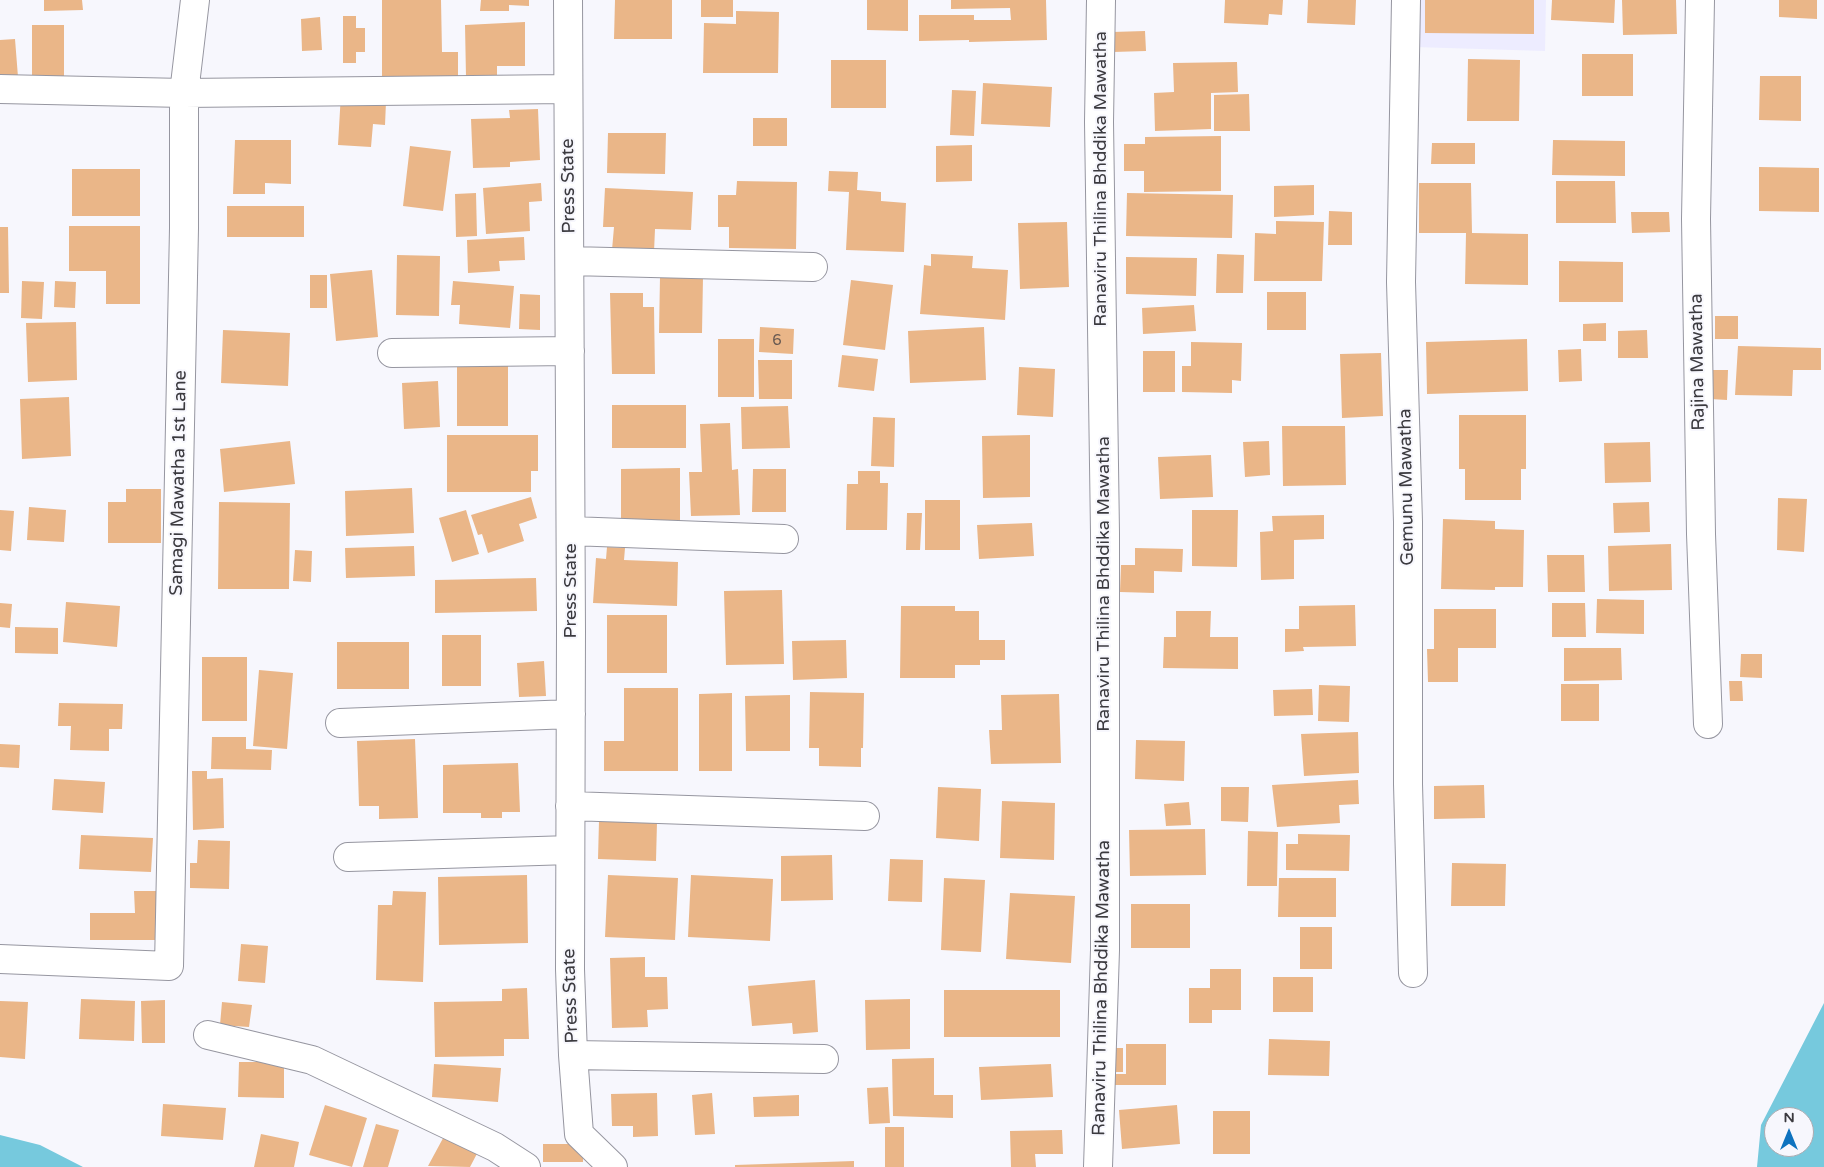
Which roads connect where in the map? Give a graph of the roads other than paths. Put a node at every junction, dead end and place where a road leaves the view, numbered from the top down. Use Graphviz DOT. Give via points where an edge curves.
graph roads {
  1 [pos="195,0"];
  2 [pos="568,0"];
  3 [pos="1101,0"];
  4 [pos="1406,0"];
  5 [pos="1700,0"];
  6 [pos="0,89"];
  7 [pos="567,89"];
  8 [pos="184,92"];
  9 [pos="570,261"];
  10 [pos="813,267"];
  11 [pos="570,351"];
  12 [pos="392,352"];
  13 [pos="571,531"];
  14 [pos="784,538"];
  15 [pos="571,714"];
  16 [pos="340,723"];
  17 [pos="1708,724"];
  18 [pos="570,806"];
  19 [pos="865,816"];
  20 [pos="570,850"];
  21 [pos="348,857"];
  22 [pos="0,959"];
  23 [pos="1413,973"];
  24 [pos="208,1035"];
  25 [pos="573,1055"];
  26 [pos="824,1059"];
  27 [pos="526,1167"];
  28 [pos="610,1167"];
  29 [pos="1098,1167"];
  1 -- 8 [label="street, Samagi Mawatha 1st Lane"];
  2 -- 7 [label="street, Press State"];
  3 -- 29 [label="street, Ranaviru Thilina Bhddika Mawatha" via="1099,122 1105,533 1105,950"];
  4 -- 23 [label="street, Gemunu Mawatha" via="1401,282 1408,522 1408,784"];
  5 -- 17 [label="street, Rajina Mawatha" via="1696,219"];
  6 -- 8 [label="street"];
  7 -- 8 [label="street"];
  7 -- 9 [label="street, Press State"];
  8 -- 22 [label="street, Samagi Mawatha 1st Lane" via="169,966"];
  9 -- 10 [label="street"];
  9 -- 11 [label="street, Press State"];
  11 -- 12 [label="street"];
  11 -- 13 [label="street, Press State"];
  13 -- 14 [label="street"];
  13 -- 15 [label="street, Press State"];
  15 -- 16 [label="street"];
  15 -- 18 [label="street, Press State"];
  18 -- 19 [label="street"];
  18 -- 20 [label="street, Press State"];
  20 -- 21 [label="street"];
  20 -- 25 [label="street, Press State"];
  24 -- 27 [label="street" via="312,1060 495,1147"];
  25 -- 26 [label="street"];
  25 -- 28 [label="street, Press State" via="579,1134"];
}
